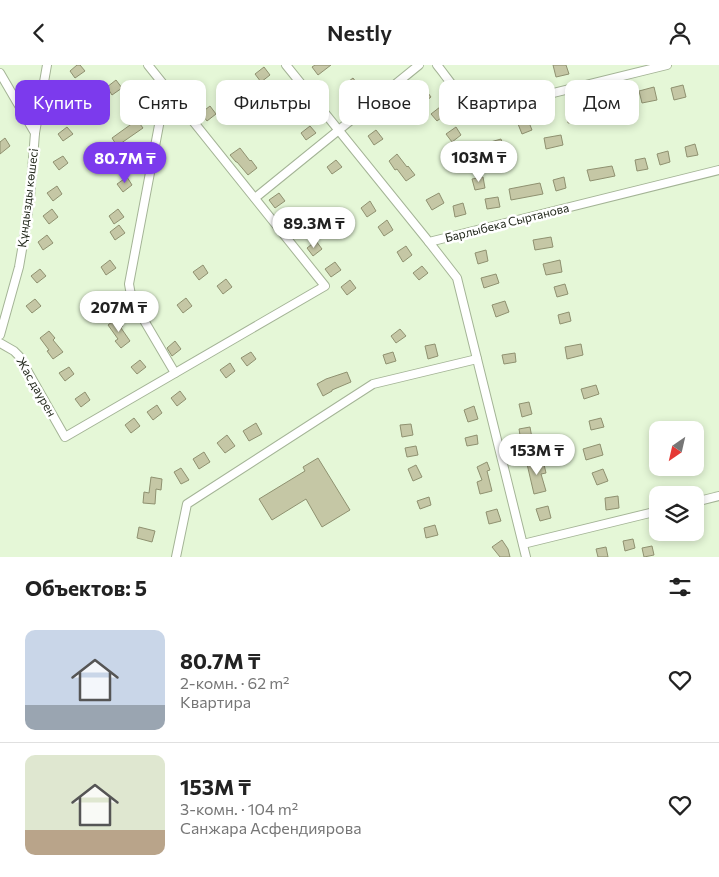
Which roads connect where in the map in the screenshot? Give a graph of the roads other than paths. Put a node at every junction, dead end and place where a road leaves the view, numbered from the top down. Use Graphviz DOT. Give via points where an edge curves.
graph roads {
  1 [pos="47,65"];
  2 [pos="148,65"];
  3 [pos="286,65"];
  4 [pos="420,65"];
  5 [pos="437,65"];
  6 [pos="666,65"];
  7 [pos="0,73"];
  8 [pos="160,80"];
  9 [pos="159,125"];
  10 [pos="196,125"];
  11 [pos="339,130"];
  12 [pos="35,133"];
  13 [pos="719,170"];
  14 [pos="255,198"];
  15 [pos="429,242"];
  16 [pos="0,330"];
  17 [pos="0,343"];
  18 [pos="477,359"];
  19 [pos="175,373"];
  20 [pos="719,496"];
  21 [pos="704,500"];
  22 [pos="649,513"];
  23 [pos="523,544"];
  24 [pos="176,557"];
  25 [pos="526,557"];
  1 -- 12 [label="street"];
  2 -- 8 [label="street"];
  3 -- 11 [label="street, Барлыбека Сыртанова"];
  4 -- 11 [label="street"];
  5 -- 6 [label="street" via="473,106 488,109"];
  7 -- 12 [label="street, Құндызды көшесі"];
  9 -- 19 [label="street" via="129,284 135,305"];
  10 -- 14 [label="street"];
  11 -- 14 [label="street"];
  11 -- 15 [label="street, Барлыбека Сыртанова"];
  12 -- 16 [label="street, Құндызды көшесі" via="30,197 19,267"];
  13 -- 15 [label="street, Барлыбека Сыртанова"];
  14 -- 19 [label="street" via="325,286"];
  15 -- 18 [label="street" via="457,278"];
  17 -- 19 [label="street, Жас даурен" via="19,356 65,437"];
  18 -- 23 [label="street"];
  18 -- 24 [label="street" via="373,384 187,504"];
  20 -- 21 [label="street"];
  22 -- 23 [label="street"];
  23 -- 25 [label="street"];
}
